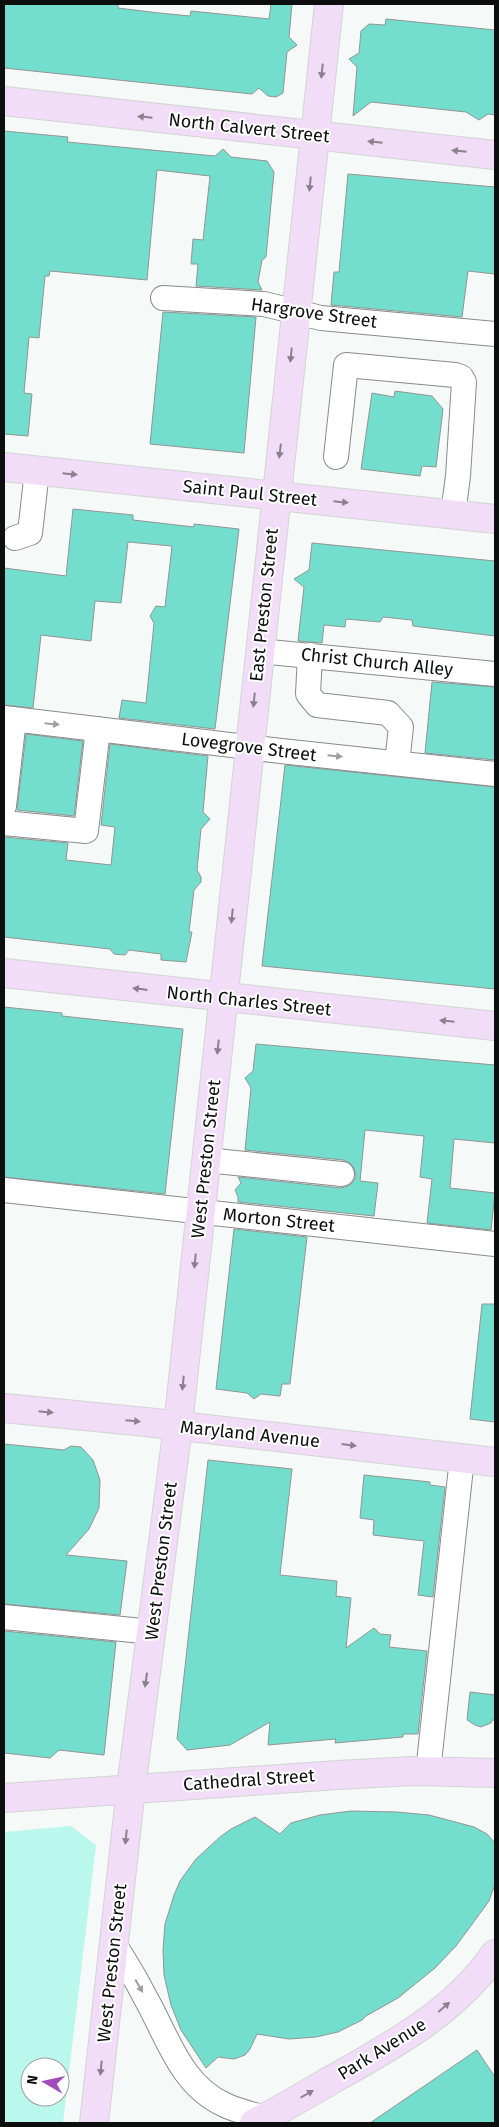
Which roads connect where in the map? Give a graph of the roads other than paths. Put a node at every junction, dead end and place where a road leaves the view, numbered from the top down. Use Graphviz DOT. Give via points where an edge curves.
graph roads {
  1 [pos="329,4"];
  2 [pos="4,101"];
  3 [pos="315,135"];
  4 [pos="495,155"];
  5 [pos="162,298"];
  6 [pos="296,313"];
  7 [pos="495,334"];
  8 [pos="336,457"];
  9 [pos="4,467"];
  10 [pos="37,471"];
  11 [pos="276,495"];
  12 [pos="453,514"];
  13 [pos="495,519"];
  14 [pos="15,538"];
  15 [pos="259,650"];
  16 [pos="310,655"];
  17 [pos="495,674"];
  18 [pos="9,719"];
  19 [pos="98,728"];
  20 [pos="249,747"];
  21 [pos="398,763"];
  22 [pos="495,774"];
  23 [pos="4,806"];
  24 [pos="4,823"];
  25 [pos="4,973"];
  26 [pos="223,998"];
  27 [pos="495,1026"];
  28 [pos="206,1160"];
  29 [pos="342,1174"];
  30 [pos="4,1190"];
  31 [pos="200,1212"];
  32 [pos="495,1244"];
  33 [pos="4,1408"];
  34 [pos="178,1426"];
  35 [pos="462,1458"];
  36 [pos="495,1462"];
  37 [pos="4,1617"];
  38 [pos="152,1632"];
  39 [pos="428,1772"];
  40 [pos="495,1773"];
  41 [pos="131,1788"];
  42 [pos="4,1798"];
  43 [pos="114,1944"];
  44 [pos="495,1954"];
  45 [pos="259,2120"];
  46 [pos="94,2123"];
  1 -- 3 [label="main road, East Preston Street, one-way"];
  3 -- 2 [label="main road, North Calvert Street, one-way"];
  4 -- 3 [label="main road, North Calvert Street, one-way"];
  3 -- 6 [label="main road, East Preston Street, one-way"];
  5 -- 6 [label="lane, Hargrove Street" via="264,304"];
  6 -- 7 [label="lane, Hargrove Street"];
  6 -- 11 [label="main road, East Preston Street, one-way"];
  8 -- 12 [label="lane" via="346,365 461,377 464,382"];
  9 -- 10 [label="main road, Saint Paul Street"];
  10 -- 11 [label="main road, Saint Paul Street, one-way"];
  10 -- 14 [label="lane" via="30,533"];
  11 -- 12 [label="main road, Saint Paul Street, one-way"];
  11 -- 15 [label="main road, East Preston Street"];
  12 -- 13 [label="main road, Saint Paul Street"];
  15 -- 16 [label="lane, Christ Church Alley"];
  15 -- 20 [label="main road, East Preston Street, one-way"];
  16 -- 17 [label="lane, Christ Church Alley"];
  16 -- 21 [label="lane" via="308,694 317,706 388,712 401,727"];
  18 -- 19 [label="lane, Lovegrove Street, one-way"];
  18 -- 23 [label="lane"];
  19 -- 20 [label="lane, Lovegrove Street"];
  19 -- 24 [label="lane" via="86,831"];
  20 -- 21 [label="lane, Lovegrove Street, one-way"];
  20 -- 26 [label="main road, East Preston Street, one-way"];
  21 -- 22 [label="lane, Lovegrove Street"];
  26 -- 25 [label="main road, North Charles Street, one-way"];
  27 -- 26 [label="main road, North Charles Street, one-way"];
  26 -- 28 [label="main road, West Preston Street, one-way"];
  28 -- 29 [label="lane"];
  28 -- 31 [label="main road, West Preston Street"];
  30 -- 31 [label="lane, Morton Street"];
  31 -- 32 [label="lane, Morton Street"];
  31 -- 34 [label="main road, West Preston Street, one-way"];
  33 -- 34 [label="main road, Maryland Avenue, one-way"];
  34 -- 35 [label="main road, Maryland Avenue, one-way"];
  34 -- 38 [label="main road, West Preston Street"];
  35 -- 36 [label="main road, Maryland Avenue"];
  35 -- 39 [label="lane"];
  37 -- 38 [label="lane"];
  38 -- 41 [label="main road, West Preston Street, one-way"];
  39 -- 40 [label="main road, Cathedral Street"];
  39 -- 41 [label="main road, Cathedral Street" via="338,1774"];
  41 -- 42 [label="main road, Cathedral Street"];
  41 -- 43 [label="main road, West Preston Street, one-way"];
  43 -- 45 [label="lane, one-way" via="146,1998 178,2063 196,2084 224,2105"];
  43 -- 46 [label="main road, West Preston Street, one-way"];
  45 -- 44 [label="main road, Park Avenue, one-way" via="427,2022 471,1984"];
}
